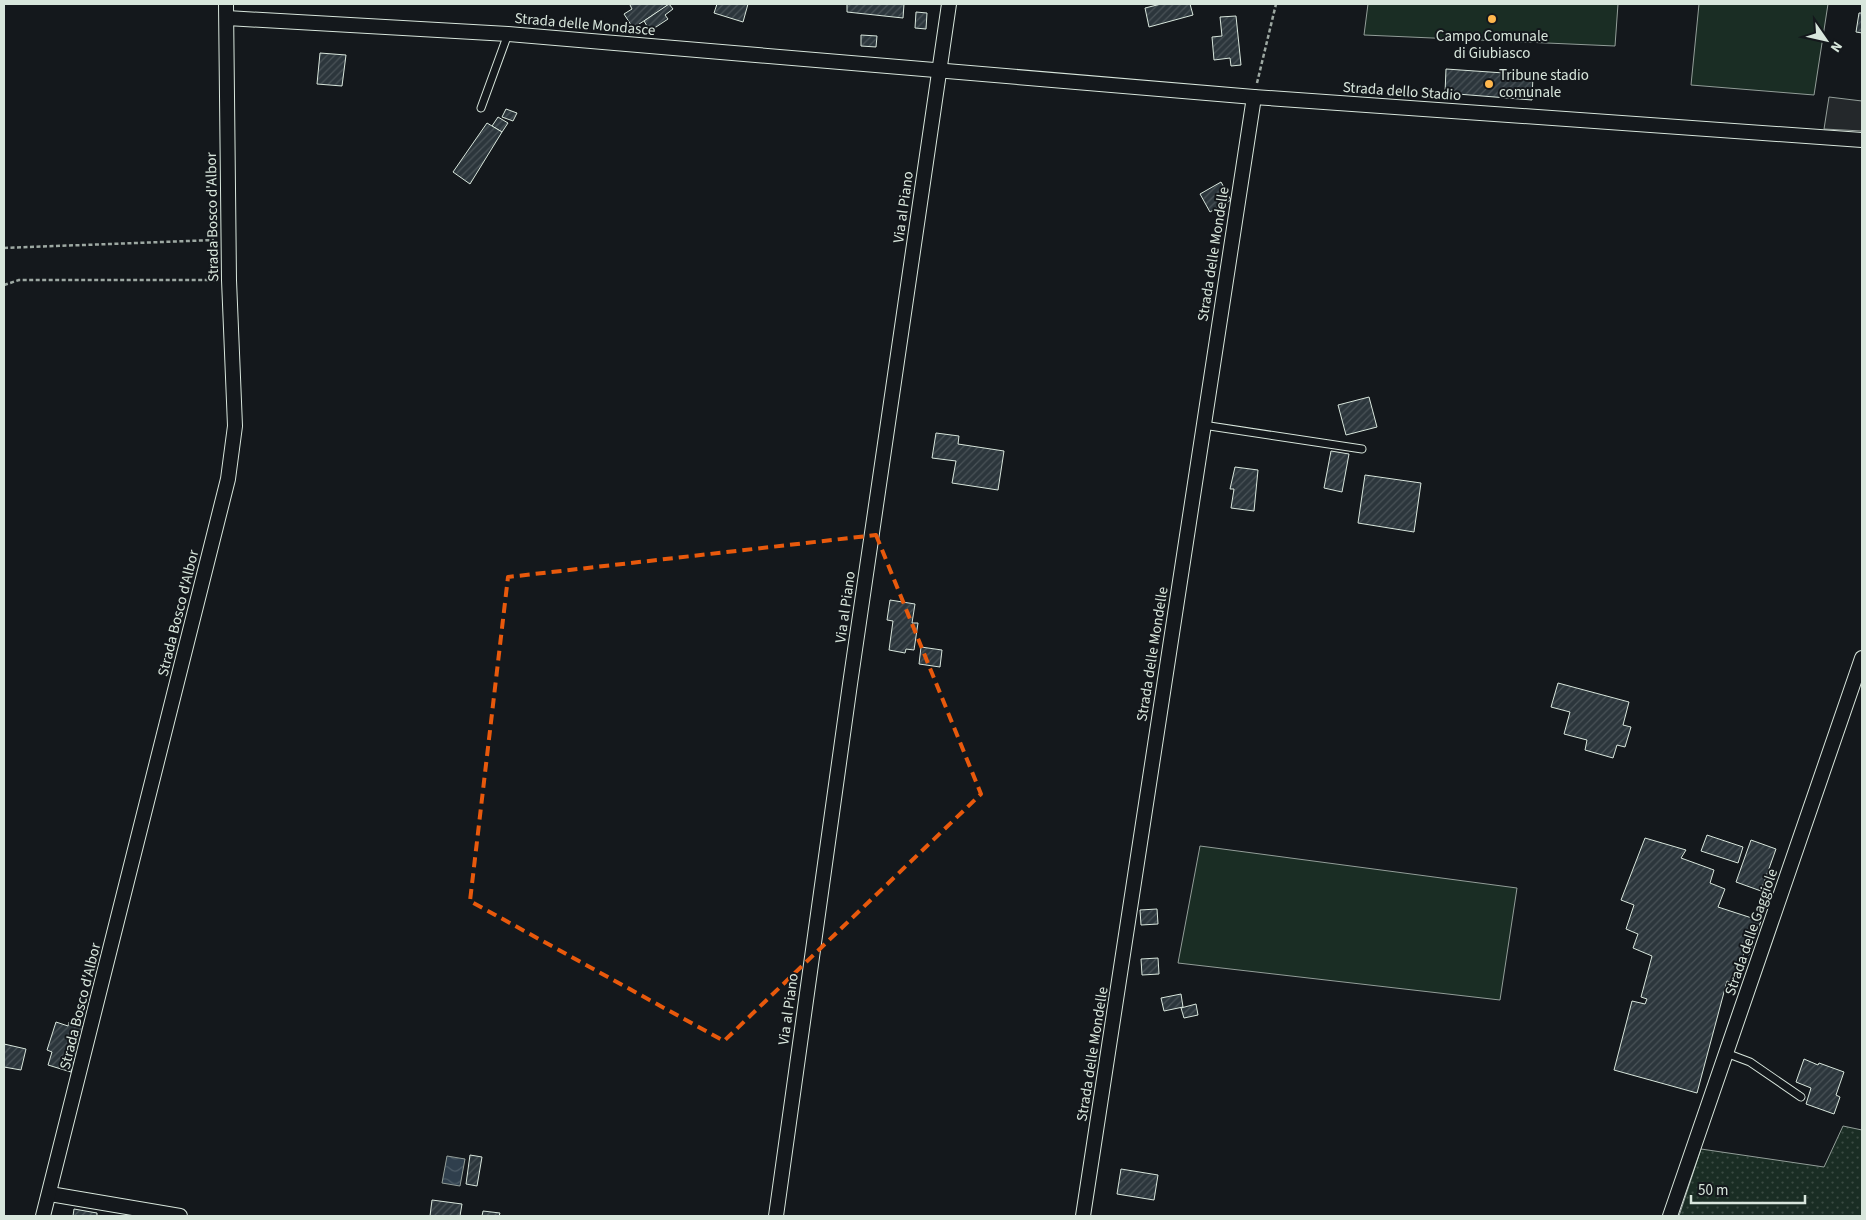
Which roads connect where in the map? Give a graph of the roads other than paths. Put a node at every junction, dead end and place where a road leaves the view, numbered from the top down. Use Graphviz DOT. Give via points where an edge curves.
graph roads {
  1 [pos="226,4"];
  2 [pos="949,4"];
  3 [pos="227,18"];
  4 [pos="508,34"];
  5 [pos="940,69"];
  6 [pos="1254,97"];
  7 [pos="481,108"];
  8 [pos="1862,140"];
  9 [pos="1203,426"];
  10 [pos="1362,449"];
  11 [pos="1862,658"];
  12 [pos="1860,673"];
  13 [pos="1726,1053"];
  14 [pos="1801,1097"];
  15 [pos="50,1194"];
  16 [pos="43,1216"];
  17 [pos="180,1216"];
  18 [pos="776,1216"];
  19 [pos="1084,1216"];
  20 [pos="1670,1216"];
  1 -- 3 [label="street, Strada Bosco d'Albor"];
  2 -- 5 [label="street, Via al Piano"];
  3 -- 4 [label="street, Strada delle Mondasce"];
  3 -- 15 [label="street, Strada Bosco d'Albor" via="228,240 235,426 228,479"];
  4 -- 5 [label="street, Strada delle Mondasce"];
  4 -- 7 [label="lane"];
  5 -- 6 [label="street, Strada dello Stadio"];
  5 -- 18 [label="street, Via al Piano"];
  6 -- 8 [label="street, Strada dello Stadio"];
  6 -- 9 [label="street, Strada delle Mondelle"];
  9 -- 10 [label="lane"];
  9 -- 19 [label="street, Strada delle Mondelle"];
  11 -- 12 [label="street, Strada delle Gaggiole"];
  12 -- 13 [label="street, Strada delle Gaggiole"];
  13 -- 14 [label="lane" via="1750,1062"];
  13 -- 20 [label="street, Strada delle Gaggiole"];
  15 -- 16 [label="street, Strada Bosco d'Albor"];
  15 -- 17 [label="street"];
}
